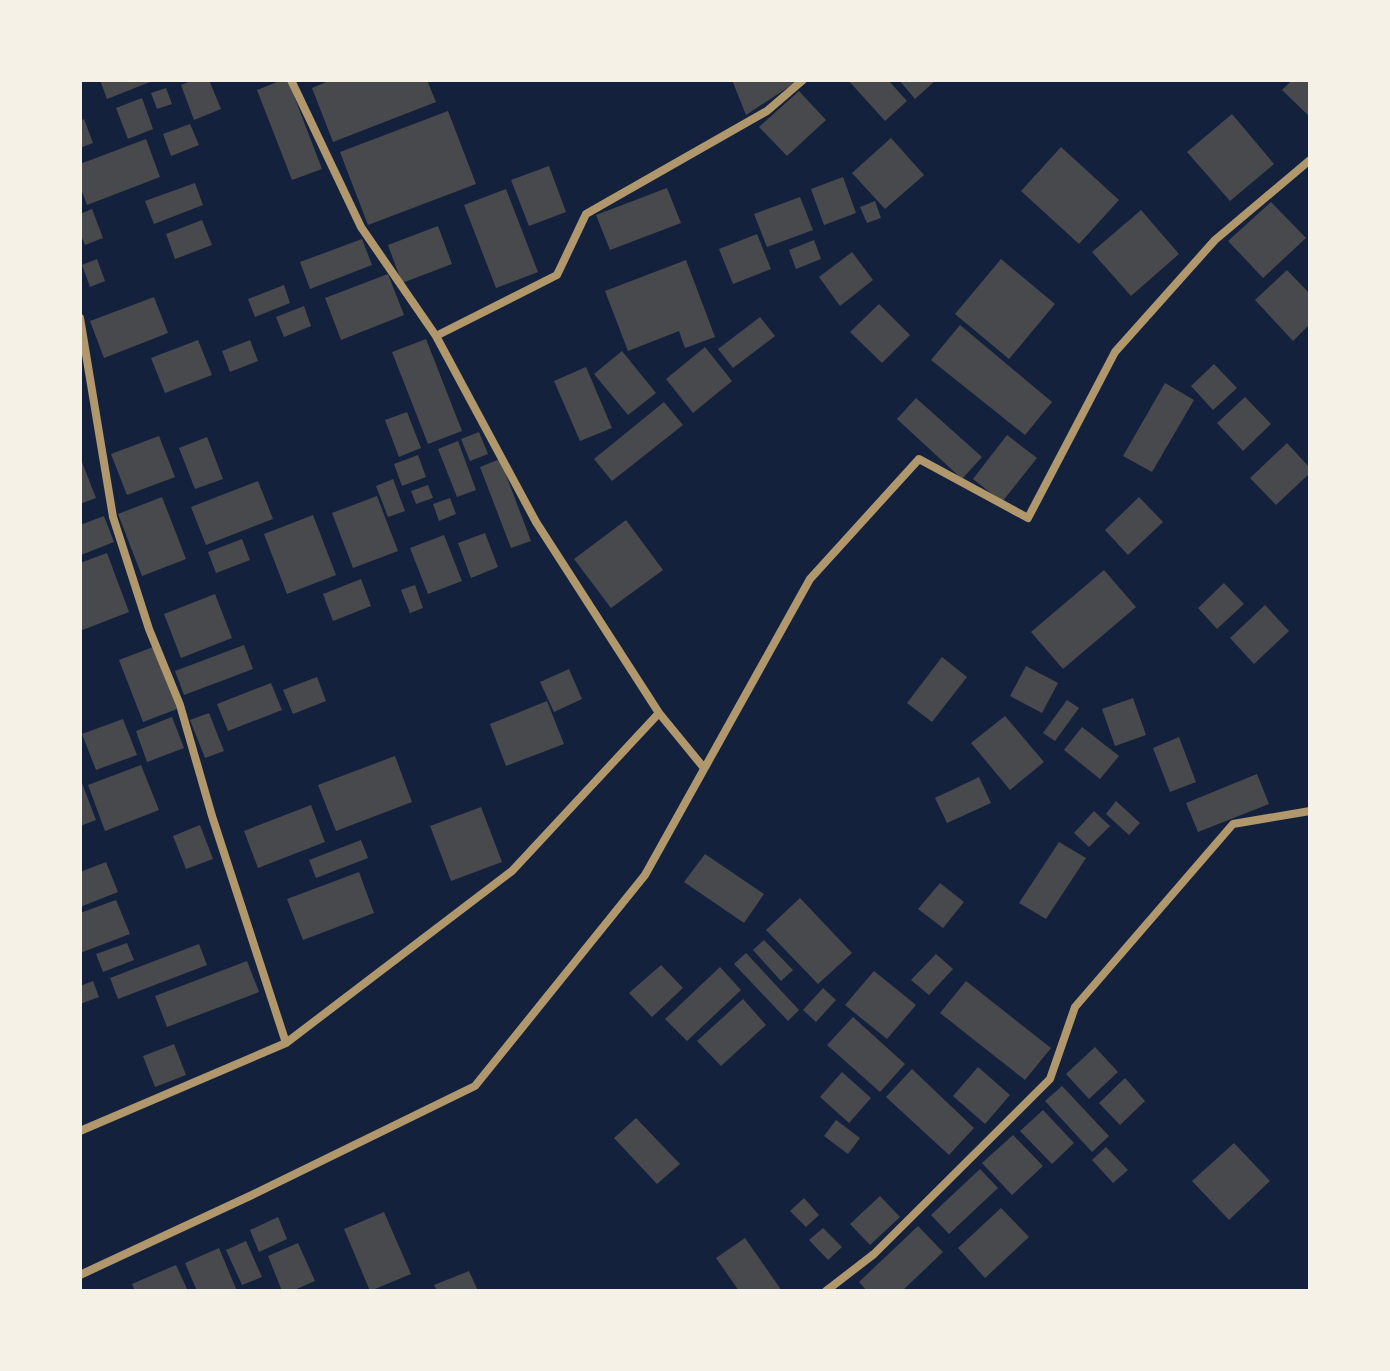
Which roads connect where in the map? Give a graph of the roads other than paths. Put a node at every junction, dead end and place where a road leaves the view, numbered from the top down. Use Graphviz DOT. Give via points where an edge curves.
graph roads {
  1 [pos="291,80"];
  2 [pos="803,80"];
  3 [pos="1310,160"];
  4 [pos="80,318"];
  5 [pos="436,336"];
  6 [pos="659,713"];
  7 [pos="704,768"];
  8 [pos="1310,811"];
  9 [pos="286,1043"];
  10 [pos="80,1131"];
  11 [pos="80,1275"];
  12 [pos="826,1291"];
  1 -- 5 [label="street" via="361,227"];
  2 -- 5 [label="street" via="767,111 586,214 557,275"];
  3 -- 7 [label="street" via="1215,240 1115,352 1028,518 919,459 810,579"];
  4 -- 9 [label="street" via="113,517 180,705"];
  5 -- 6 [label="street" via="536,522"];
  6 -- 7 [label="street"];
  6 -- 9 [label="street" via="512,871"];
  7 -- 11 [label="street" via="645,875 475,1086"];
  8 -- 12 [label="street" via="1233,824 1075,1007 1050,1079 874,1254"];
  9 -- 10 [label="street"];
}
